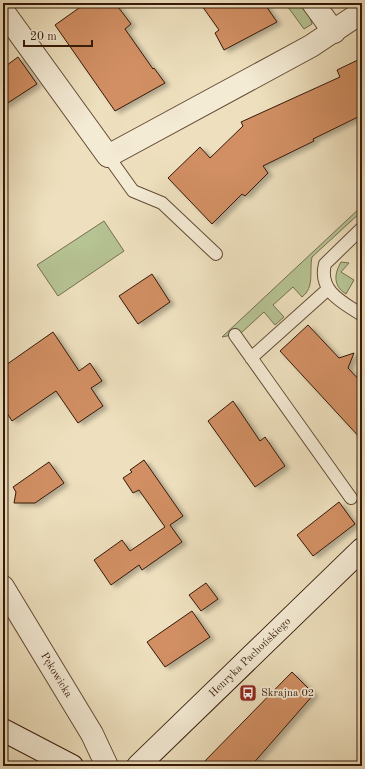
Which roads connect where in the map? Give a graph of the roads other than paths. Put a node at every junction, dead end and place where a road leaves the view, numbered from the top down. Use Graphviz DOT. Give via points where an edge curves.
graph roads {
  1 [pos="313,3"];
  2 [pos="3,11"];
  3 [pos="362,12"];
  4 [pos="334,32"];
  5 [pos="108,156"];
  6 [pos="362,228"];
  7 [pos="216,254"];
  8 [pos="327,290"];
  9 [pos="362,314"];
  10 [pos="235,335"];
  11 [pos="251,358"];
  12 [pos="351,498"];
  13 [pos="362,549"];
  14 [pos="3,587"];
  15 [pos="3,730"];
  16 [pos="72,766"];
  17 [pos="107,766"];
  18 [pos="138,766"];
  1 -- 4 [label="street"];
  2 -- 5 [label="street"];
  3 -- 4 [label="street"];
  4 -- 5 [label="street"];
  5 -- 7 [label="lane" via="133,192 162,203"];
  6 -- 8 [label="lane" via="325,264"];
  8 -- 9 [label="lane"];
  8 -- 11 [label="lane"];
  10 -- 11 [label="lane"];
  11 -- 12 [label="lane"];
  13 -- 18 [label="street, Henryka Pachońskiego"];
  14 -- 17 [label="street, Pękowicka" via="92,734"];
  15 -- 16 [label="street"];
}
